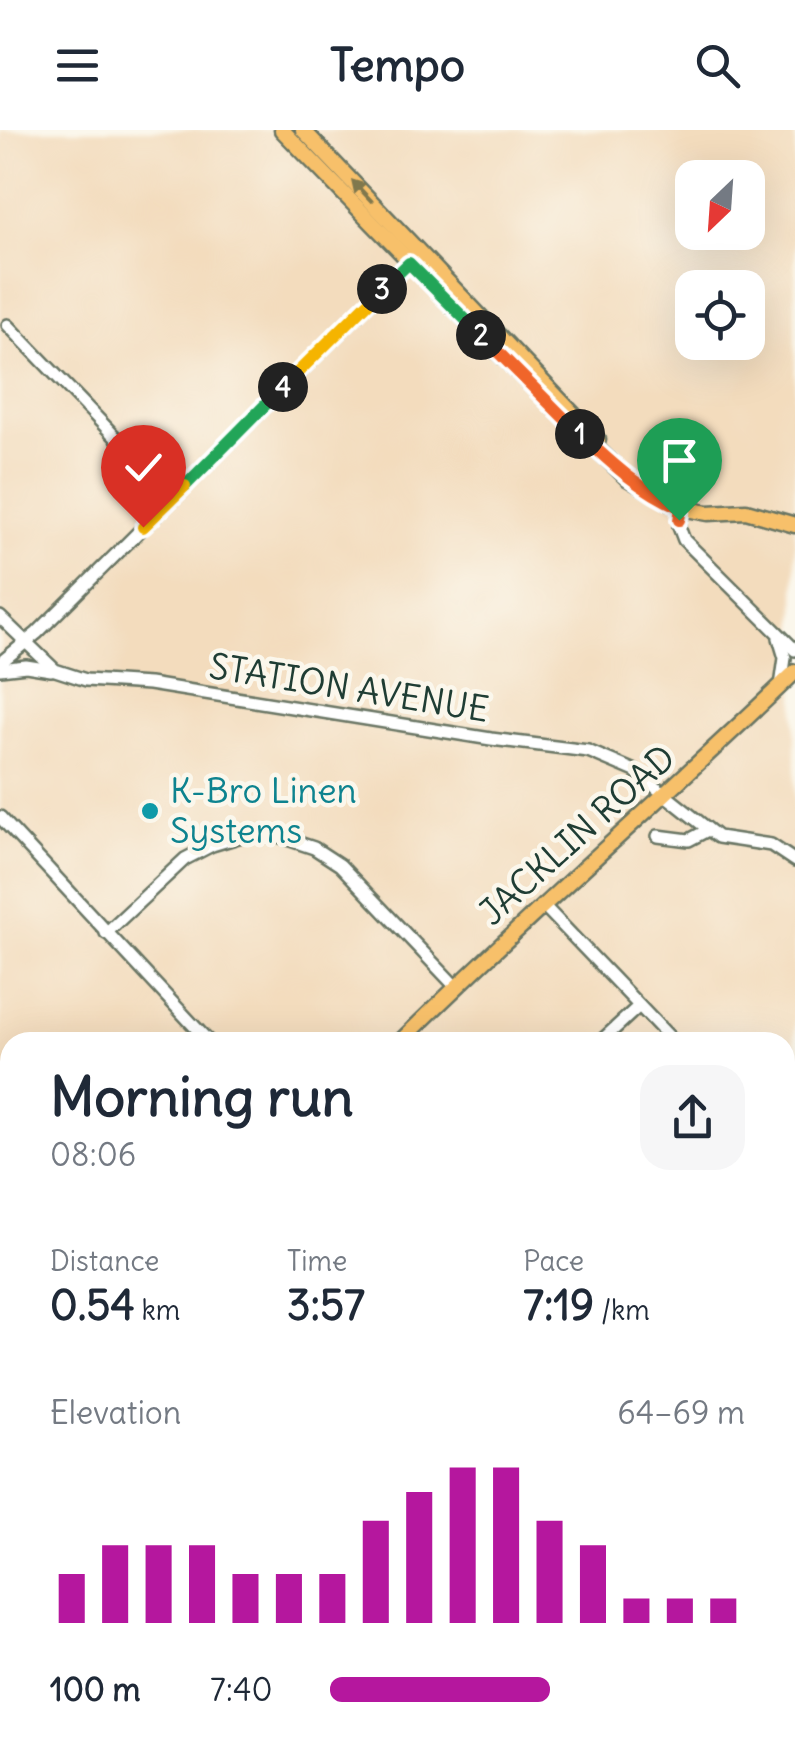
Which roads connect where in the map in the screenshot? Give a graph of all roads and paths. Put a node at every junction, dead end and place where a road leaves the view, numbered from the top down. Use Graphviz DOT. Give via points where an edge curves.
graph roads {
  1 [pos="282,130"];
  2 [pos="303,130"];
  3 [pos="415,258"];
  4 [pos="8,325"];
  5 [pos="173,497"];
  6 [pos="681,508"];
  7 [pos="795,524"];
  8 [pos="0,617"];
  9 [pos="777,634"];
  10 [pos="26,642"];
  11 [pos="795,650"];
  12 [pos="2,661"];
  13 [pos="55,670"];
  14 [pos="795,672"];
  15 [pos="780,686"];
  16 [pos="664,795"];
  17 [pos="0,816"];
  18 [pos="706,831"];
  19 [pos="658,836"];
  20 [pos="795,862"];
  21 [pos="542,905"];
  22 [pos="106,933"];
  23 [pos="456,987"];
  24 [pos="638,1006"];
  25 [pos="200,1032"];
  26 [pos="410,1032"];
  27 [pos="611,1032"];
  28 [pos="664,1032"];
  1 -- 3 [label="main road"];
  3 -- 2 [label="main road, one-way"];
  3 -- 5 [label="street"];
  3 -- 6 [label="main road" via="580,434 645,491"];
  4 -- 5 [label="street"];
  5 -- 10 [label="street"];
  6 -- 7 [label="main road" via="746,511"];
  6 -- 9 [label="street" via="684,540"];
  8 -- 10 [label="street"];
  9 -- 11 [label="street"];
  9 -- 15 [label="street" via="786,658"];
  10 -- 12 [label="street"];
  10 -- 13 [label="street"];
  12 -- 13 [label="street, STATION AVENUE"];
  13 -- 16 [label="street, STATION AVENUE" via="86,680 576,748 635,771"];
  14 -- 15 [label="main road, JACKLIN ROAD"];
  15 -- 16 [label="main road, JACKLIN ROAD"];
  16 -- 18 [label="street, STATION AVENUE"];
  16 -- 21 [label="main road, JACKLIN ROAD"];
  17 -- 22 [label="street"];
  18 -- 19 [label="street" via="689,840"];
  18 -- 20 [label="street" via="771,845"];
  21 -- 23 [label="main road, JACKLIN ROAD"];
  21 -- 24 [label="street"];
  22 -- 23 [label="street" via="185,859 245,835 278,836 340,865"];
  22 -- 25 [label="street"];
  23 -- 26 [label="main road, JACKLIN ROAD"];
  24 -- 27 [label="street"];
  24 -- 28 [label="street"];
}
